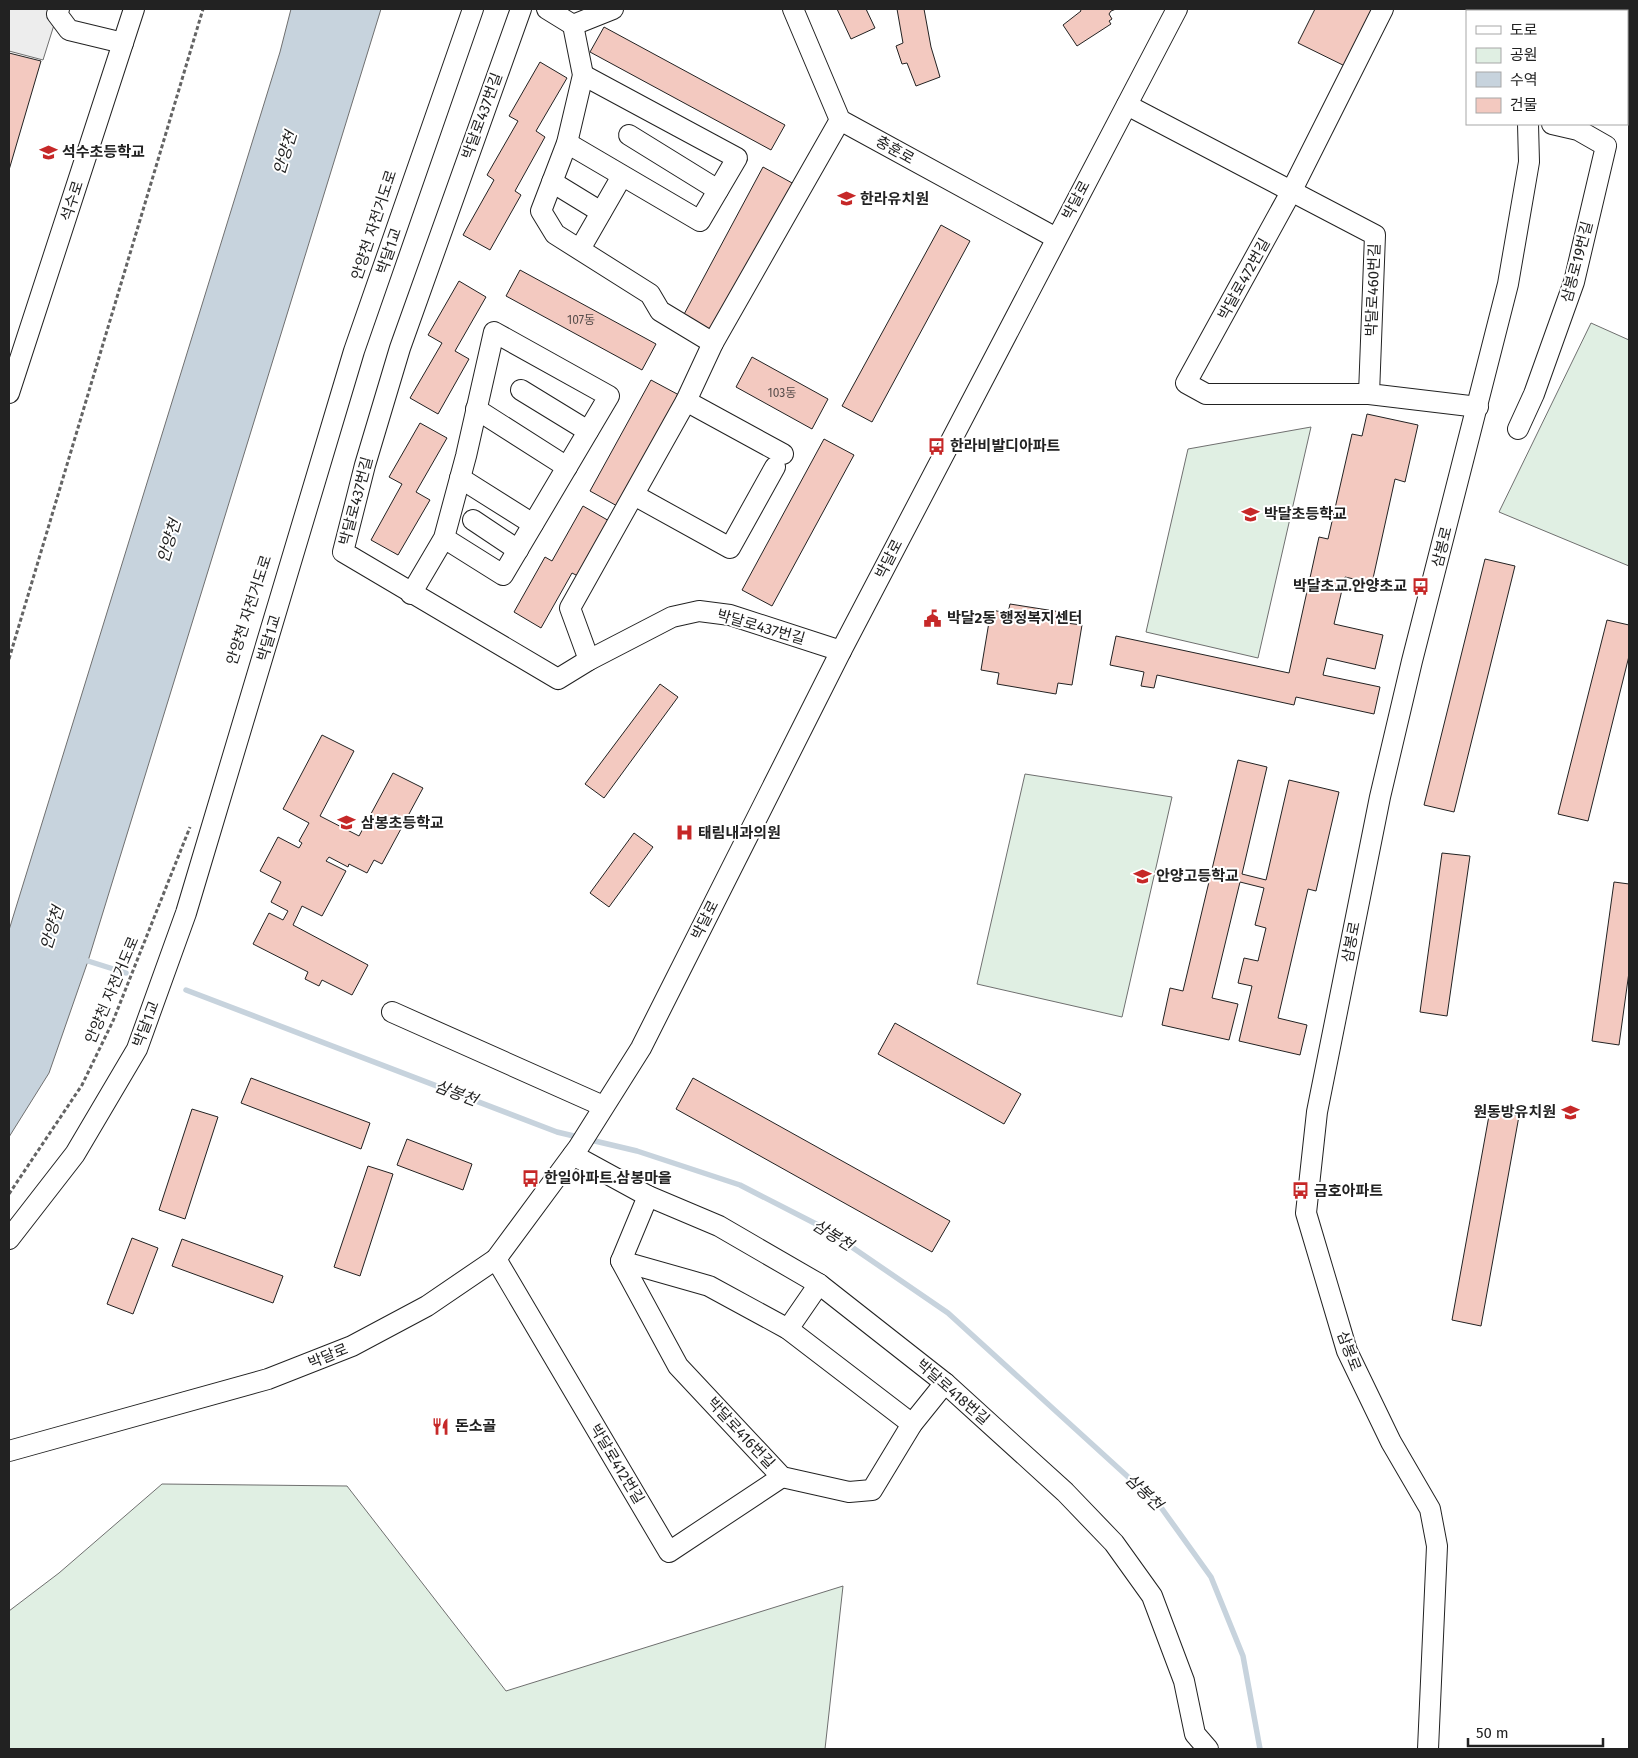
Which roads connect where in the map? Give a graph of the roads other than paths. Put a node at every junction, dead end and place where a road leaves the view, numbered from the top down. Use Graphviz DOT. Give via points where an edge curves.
graph roads {
  1 [pos="59,9"];
  2 [pos="134,9"];
  3 [pos="473,9"];
  4 [pos="521,9"];
  5 [pos="547,9"];
  6 [pos="614,9"];
  7 [pos="793,9"];
  8 [pos="1177,9"];
  9 [pos="1384,9"];
  10 [pos="573,25"];
  11 [pos="123,43"];
  12 [pos="583,75"];
  13 [pos="1127,105"];
  14 [pos="840,120"];
  15 [pos="1528,125"];
  16 [pos="1556,125"];
  17 [pos="629,135"];
  18 [pos="567,143"];
  19 [pos="622,176"];
  20 [pos="552,182"];
  21 [pos="718,190"];
  22 [pos="1291,192"];
  23 [pos="601,212"];
  24 [pos="1056,238"];
  25 [pos="580,250"];
  26 [pos="713,343"];
  27 [pos="521,390"];
  28 [pos="9,394"];
  29 [pos="1368,394"];
  30 [pos="686,401"];
  31 [pos="1478,407"];
  32 [pos="476,410"];
  33 [pos="1518,429"];
  34 [pos="588,431"];
  35 [pos="567,466"];
  36 [pos="460,478"];
  37 [pos="634,495"];
  38 [pos="473,520"];
  39 [pos="533,524"];
  40 [pos="444,538"];
  41 [pos="518,550"];
  42 [pos="411,594"];
  43 [pos="841,651"];
  44 [pos="589,660"];
  45 [pos="392,1012"];
  46 [pos="602,1107"];
  47 [pos="576,1151"];
  48 [pos="648,1196"];
  49 [pos="9,1239"];
  50 [pos="496,1260"];
  51 [pos="621,1262"];
  52 [pos="819,1284"];
  53 [pos="788,1329"];
  54 [pos="946,1383"];
  55 [pos="912,1424"];
  56 [pos="9,1451"];
  57 [pos="782,1477"];
  58 [pos="1208,1749"];
  59 [pos="1428,1749"];
  1 -- 11 [label="street" via="57,14 69,30"];
  2 -- 11 [label="street, 석수로"];
  3 -- 49 [label="street, 박달1교" via="354,351 186,913 137,1049 75,1154"];
  4 -- 42 [label="street, 박달로437번길" via="400,348 343,552"];
  5 -- 10 [label="street"];
  6 -- 10 [label="street"];
  7 -- 14 [label="street"];
  8 -- 13 [label="street, 박달로"];
  9 -- 22 [label="street, 박달로472번길"];
  10 -- 12 [label="street"];
  11 -- 28 [label="street, 석수로"];
  12 -- 18 [label="street"];
  12 -- 21 [label="street" via="737,158"];
  13 -- 22 [label="street, 박달로460번길"];
  13 -- 24 [label="street, 박달로"];
  14 -- 24 [label="street, 충훈로"];
  14 -- 26 [label="street"];
  15 -- 31 [label="street, 삼봉로" via="1529,162 1508,284"];
  16 -- 33 [label="street, 삼봉로19번길" via="1578,130 1606,146 1574,282"];
  17 -- 21 [label="street"];
  18 -- 19 [label="street"];
  18 -- 20 [label="street"];
  19 -- 21 [label="street" via="700,222"];
  19 -- 23 [label="street"];
  20 -- 23 [label="street"];
  20 -- 25 [label="street" via="541,211 555,234"];
  22 -- 29 [label="street, 박달로460번길" via="1375,235"];
  22 -- 29 [label="street, 박달로472번길" via="1186,383 1206,394"];
  23 -- 25 [label="street"];
  24 -- 43 [label="street, 박달로"];
  25 -- 26 [label="street" via="650,294 660,311"];
  26 -- 30 [label="street"];
  27 -- 34 [label="street"];
  29 -- 31 [label="street"];
  30 -- 37 [label="street"];
  30 -- 37 [label="street" via="779,461 730,548"];
  31 -- 59 [label="street, 삼봉로" via="1380,797 1318,1112 1306,1213 1347,1351 1390,1442 1430,1509 1438,1546"];
  32 -- 34 [label="street" via="494,332 609,396"];
  32 -- 35 [label="street"];
  32 -- 36 [label="street"];
  34 -- 35 [label="street"];
  35 -- 39 [label="street"];
  36 -- 39 [label="street"];
  36 -- 40 [label="street"];
  37 -- 44 [label="street" via="570,608"];
  38 -- 41 [label="street"];
  39 -- 41 [label="street"];
  40 -- 41 [label="street" via="504,575"];
  40 -- 42 [label="street"];
  42 -- 44 [label="street, 박달로437번길" via="558,679"];
  43 -- 44 [label="street, 박달로437번길" via="730,615 699,611 672,617"];
  43 -- 46 [label="street, 박달로" via="641,1048"];
  45 -- 46 [label="street"];
  46 -- 47 [label="street, 박달로"];
  47 -- 48 [label="street, 박달로418번길"];
  47 -- 50 [label="street, 박달로"];
  48 -- 51 [label="street"];
  48 -- 52 [label="street, 박달로418번길" via="719,1226"];
  50 -- 56 [label="street, 박달로" via="427,1306 352,1346 268,1380"];
  50 -- 57 [label="street, 박달로412번길" via="669,1552"];
  51 -- 53 [label="street" via="709,1286"];
  51 -- 57 [label="street, 박달로416번길" via="678,1366"];
  52 -- 53 [label="street"];
  52 -- 54 [label="street, 박달로418번길"];
  53 -- 55 [label="street"];
  54 -- 55 [label="street, 박달로416번길"];
  54 -- 58 [label="street, 박달로418번길" via="1065,1492 1120,1551 1152,1596 1184,1681 1195,1734"];
  55 -- 57 [label="street, 박달로416번길" via="872,1490 849,1492"];
}
